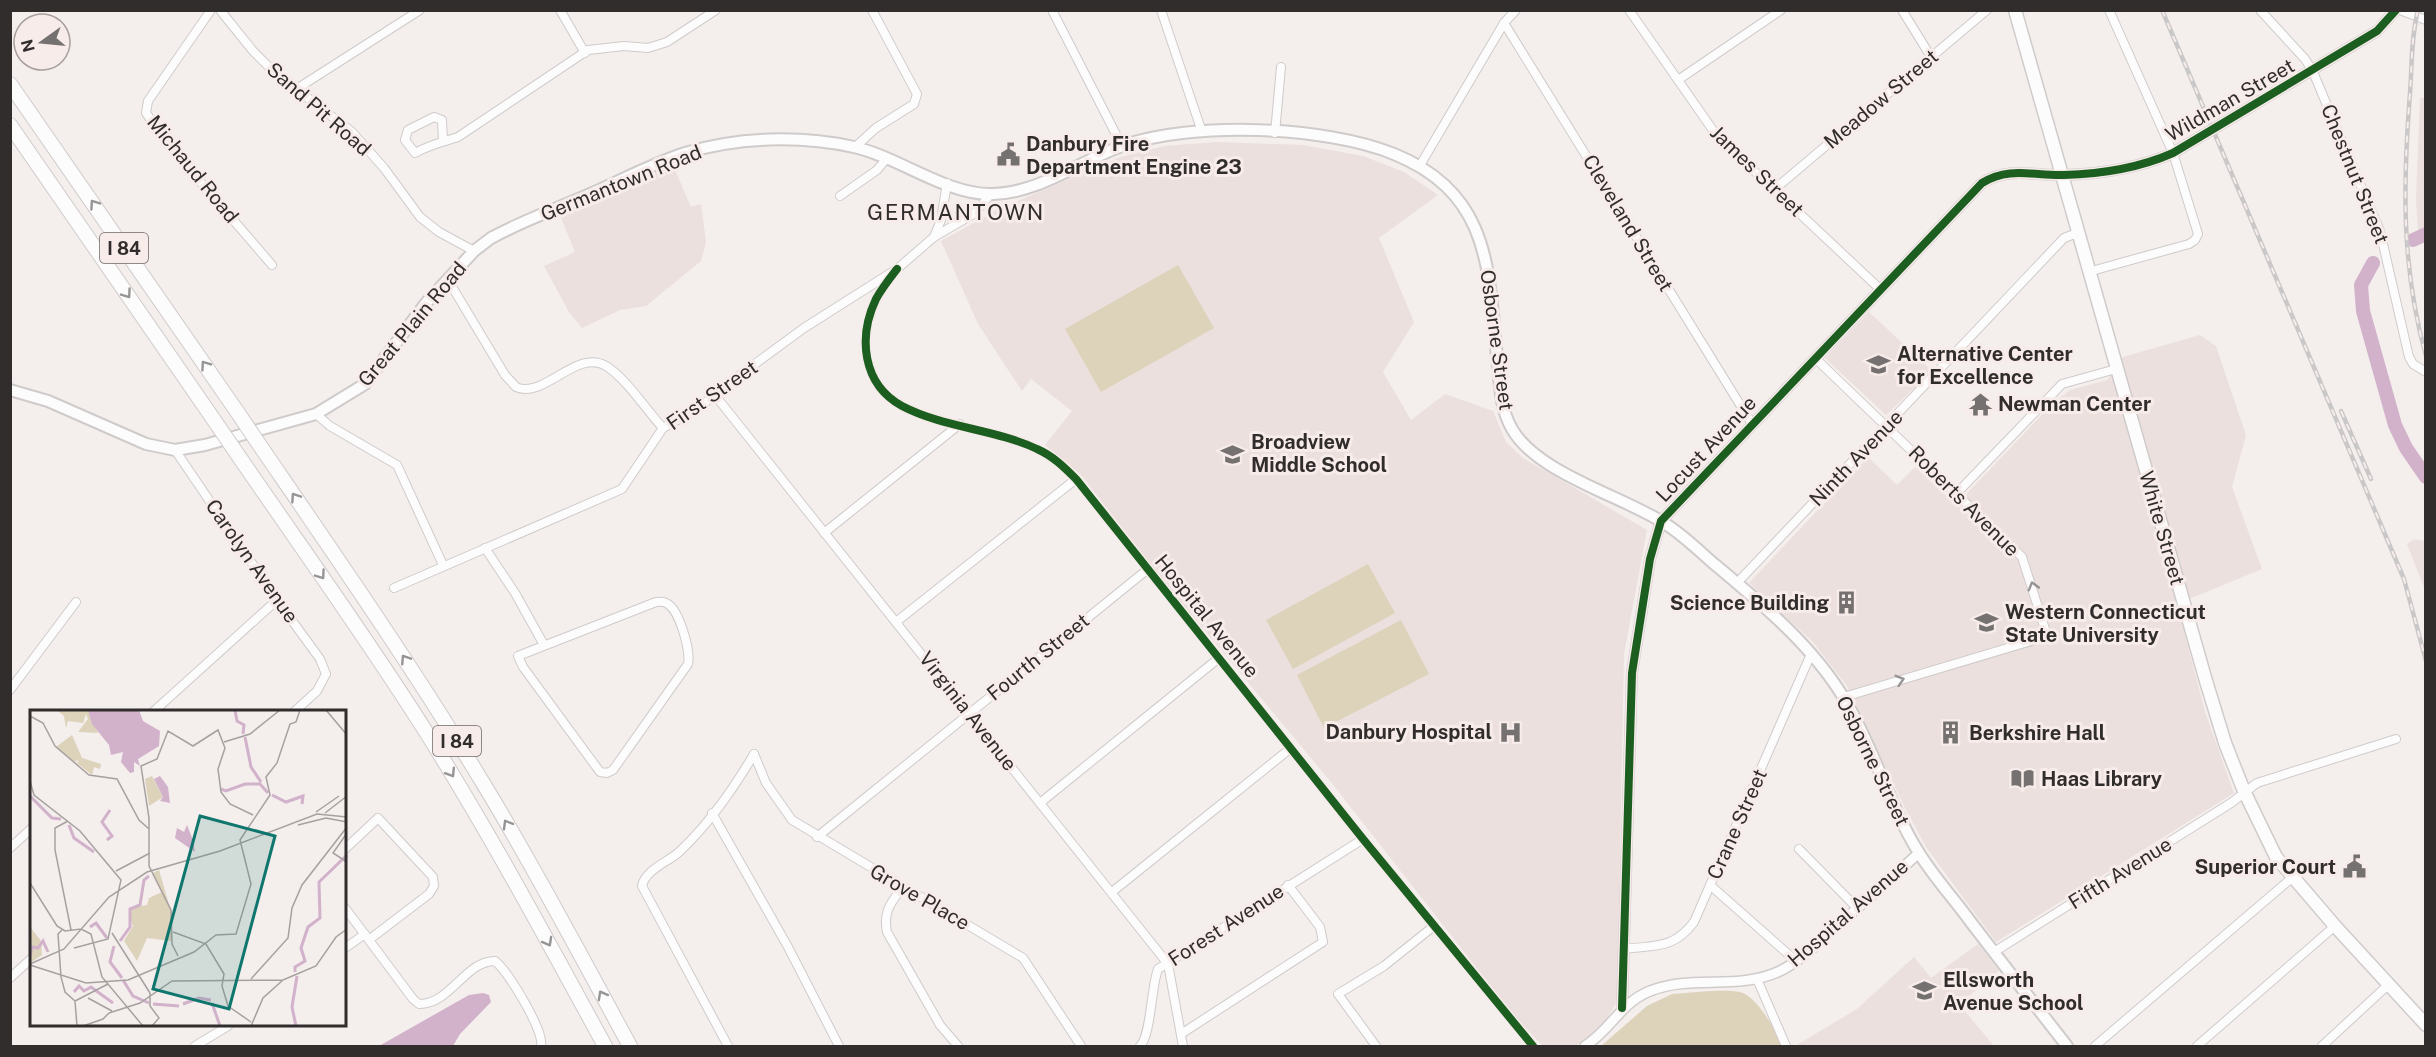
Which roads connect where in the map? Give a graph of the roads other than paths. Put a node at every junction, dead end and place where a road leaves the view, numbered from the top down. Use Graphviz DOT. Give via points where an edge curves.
graph roads {
  1 [pos="211,10"];
  2 [pos="220,10"];
  3 [pos="420,10"];
  4 [pos="560,10"];
  5 [pos="716,10"];
  6 [pos="872,10"];
  7 [pos="1052,10"];
  8 [pos="1161,10"];
  9 [pos="1516,10"];
  10 [pos="1629,10"];
  11 [pos="1781,10"];
  12 [pos="1902,10"];
  13 [pos="1987,10"];
  14 [pos="2015,10"];
  15 [pos="2109,10"];
  16 [pos="2260,10"];
  17 [pos="2398,10"];
  18 [pos="2426,20"];
  19 [pos="1504,23"];
  20 [pos="585,53"];
  21 [pos="1931,57"];
  22 [pos="1281,67"];
  23 [pos="2313,72"];
  24 [pos="1678,80"];
  25 [pos="10,84"];
  26 [pos="298,88"];
  27 [pos="10,125"];
  28 [pos="1202,132"];
  29 [pos="1275,133"];
  30 [pos="443,141"];
  31 [pos="1122,146"];
  32 [pos="855,147"];
  33 [pos="2173,153"];
  34 [pos="887,158"];
  35 [pos="1419,167"];
  36 [pos="2062,175"];
  37 [pos="947,183"];
  38 [pos="1776,189"];
  39 [pos="1018,191"];
  40 [pos="990,195"];
  41 [pos="840,196"];
  42 [pos="2077,234"];
  43 [pos="934,237"];
  44 [pos="474,251"];
  45 [pos="272,265"];
  46 [pos="897,269"];
  47 [pos="2088,272"];
  48 [pos="448,280"];
  49 [pos="1880,289"];
  50 [pos="1815,358"];
  51 [pos="2116,369"];
  52 [pos="2426,372"];
  53 [pos="10,390"];
  54 [pos="714,394"];
  55 [pos="316,414"];
  56 [pos="960,424"];
  57 [pos="1752,424"];
  58 [pos="1887,425"];
  59 [pos="663,428"];
  60 [pos="175,450"];
  61 [pos="1076,479"];
  62 [pos="1957,493"];
  63 [pos="1662,521"];
  64 [pos="824,533"];
  65 [pos="485,548"];
  66 [pos="443,566"];
  67 [pos="1148,569"];
  68 [pos="1737,583"];
  69 [pos="394,588"];
  70 [pos="277,600"];
  71 [pos="76,602"];
  72 [pos="896,622"];
  73 [pos="544,645"];
  74 [pos="1811,654"];
  75 [pos="1219,658"];
  76 [pos="10,690"];
  77 [pos="1844,697"];
  78 [pos="155,710"];
  79 [pos="296,710"];
  80 [pos="969,713"];
  81 [pos="2397,739"];
  82 [pos="1291,748"];
  83 [pos="2244,791"];
  84 [pos="1040,803"];
  85 [pos="712,813"];
  86 [pos="30,830"];
  87 [pos="817,837"];
  88 [pos="1363,839"];
  89 [pos="10,848"];
  90 [pos="346,848"];
  91 [pos="1798,849"];
  92 [pos="1919,853"];
  93 [pos="2294,877"];
  94 [pos="1288,885"];
  95 [pos="1710,885"];
  96 [pos="902,888"];
  97 [pos="1112,892"];
  98 [pos="1857,908"];
  99 [pos="346,909"];
  100 [pos="1434,926"];
  101 [pos="2335,926"];
  102 [pos="367,936"];
  103 [pos="346,947"];
  104 [pos="1625,949"];
  105 [pos="1994,952"];
  106 [pos="30,960"];
  107 [pos="1796,961"];
  108 [pos="1168,964"];
  109 [pos="10,978"];
  110 [pos="1757,979"];
  111 [pos="2388,985"];
  112 [pos="1622,1008"];
  113 [pos="2426,1025"];
  114 [pos="226,1027"];
  115 [pos="1181,1034"];
  116 [pos="195,1047"];
  117 [pos="541,1047"];
  118 [pos="605,1047"];
  119 [pos="630,1047"];
  120 [pos="728,1047"];
  121 [pos="839,1047"];
  122 [pos="958,1047"];
  123 [pos="1081,1047"];
  124 [pos="1140,1047"];
  125 [pos="1183,1047"];
  126 [pos="1376,1047"];
  127 [pos="1533,1047"];
  128 [pos="1585,1047"];
  129 [pos="1786,1047"];
  130 [pos="2067,1047"];
  131 [pos="2095,1047"];
  132 [pos="2197,1047"];
  133 [pos="2322,1047"];
  1 -- 45 [label="street, Michaud Road" via="148,101 146,113 171,148"];
  2 -- 26 [label="street, Sand Pit Road" via="253,51"];
  3 -- 26 [label="street"];
  4 -- 20 [label="street"];
  5 -- 20 [label="street" via="667,42 648,48 624,46"];
  6 -- 32 [label="street" via="917,94 914,104"];
  7 -- 31 [label="street"];
  8 -- 28 [label="street"];
  9 -- 19 [label="street"];
  10 -- 24 [label="street, James Street"];
  11 -- 24 [label="street"];
  12 -- 21 [label="street"];
  13 -- 21 [label="street, Meadow Street"];
  14 -- 36 [label="main road, White Street"];
  15 -- 33 [label="street"];
  16 -- 23 [label="street, Chestnut Street"];
  17 -- 18 [label="street"];
  17 -- 23 [label="street, Wildman Street" via="2377,31"];
  19 -- 35 [label="street"];
  19 -- 57 [label="street, Cleveland Street"];
  20 -- 30 [label="street" via="458,137"];
  21 -- 38 [label="street, Meadow Street"];
  22 -- 29 [label="street"];
  23 -- 33 [label="street, Wildman Street"];
  23 -- 52 [label="street, Chestnut Street" via="2380,231 2409,357"];
  24 -- 38 [label="street, James Street" via="1717,136"];
  119 -- 25 [label="highway, I 84, one-way, bridge" via="476,772 387,632"];
  26 -- 44 [label="street, Sand Pit Road" via="352,132 428,224"];
  27 -- 118 [label="highway, I 84, one-way, bridge" via="386,669 507,867"];
  28 -- 29 [label="main road, Osborne Street"];
  28 -- 31 [label="main road, Osborne Street"];
  29 -- 35 [label="main road, Osborne Street" via="1370,146"];
  30 -- 30 [label="street" via="415,153 405,140 408,130 434,117 442,120"];
  31 -- 39 [label="main road, Osborne Street"];
  32 -- 34 [label="main road, Germantown Road"];
  32 -- 44 [label="main road, Germantown Road" via="777,140 694,151 515,226"];
  33 -- 36 [label="street, Wildman Street" via="2150,163"];
  33 -- 47 [label="street" via="2198,234 2195,240"];
  34 -- 37 [label="main road, Germantown Road"];
  34 -- 41 [label="street"];
  35 -- 63 [label="main road, Osborne Street" via="1468,212 1484,249 1500,395 1513,431 1543,459"];
  36 -- 42 [label="main road, White Street"];
  36 -- 49 [label="street, Locust Avenue" via="2012,172 1989,179"];
  37 -- 40 [label="main road, Germantown Road"];
  37 -- 43 [label="street"];
  38 -- 49 [label="street, James Street"];
  39 -- 40 [label="main road, Germantown Road"];
  40 -- 43 [label="street, First Street" via="975,213"];
  42 -- 47 [label="main road, White Street"];
  42 -- 58 [label="street, Ninth Avenue" via="2064,238"];
  43 -- 46 [label="street, First Street"];
  44 -- 48 [label="main road, Great Plain Road"];
  46 -- 54 [label="street, First Street" via="804,328"];
  46 -- 56 [label="street, Hospital Avenue" via="870,315 865,343 870,373 878,386 903,406"];
  47 -- 51 [label="main road, White Street"];
  48 -- 55 [label="main road, Great Plain Road" via="365,384"];
  48 -- 59 [label="street" via="516,387 532,388 581,365 600,363 614,373"];
  49 -- 50 [label="street, Locust Avenue"];
  50 -- 57 [label="street, Locust Avenue"];
  50 -- 58 [label="street, Roberts Avenue"];
  51 -- 62 [label="street" via="2062,384"];
  51 -- 83 [label="main road, White Street" via="2209,690"];
  53 -- 60 [label="main road, Great Plain Road" via="58,405 146,444"];
  54 -- 59 [label="street, First Street" via="701,407"];
  54 -- 64 [label="street, Virginia Avenue"];
  55 -- 60 [label="main road, Great Plain Road"];
  55 -- 66 [label="street" via="397,465"];
  56 -- 61 [label="street, Hospital Avenue" via="1036,448 1059,461"];
  56 -- 64 [label="street"];
  57 -- 63 [label="street, Locust Avenue"];
  58 -- 62 [label="street, Roberts Avenue"];
  58 -- 68 [label="street, Ninth Avenue"];
  59 -- 65 [label="street, First Street" via="622,489"];
  60 -- 70 [label="street, Carolyn Avenue"];
  61 -- 67 [label="street, Hospital Avenue"];
  61 -- 72 [label="street"];
  77 -- 62 [label="street, Roberts Avenue, one-way" via="2044,636 2022,556"];
  63 -- 68 [label="main road, Osborne Street"];
  63 -- 104 [label="street, Locust Avenue" via="1650,559 1632,673"];
  64 -- 72 [label="street, Virginia Avenue"];
  65 -- 66 [label="street, First Street"];
  65 -- 73 [label="street"];
  66 -- 69 [label="street, First Street"];
  67 -- 75 [label="street, Hospital Avenue"];
  67 -- 80 [label="street, Fourth Street"];
  68 -- 74 [label="main road, Osborne Street"];
  70 -- 78 [label="street"];
  70 -- 79 [label="street, Carolyn Avenue" via="321,659 326,674 322,684"];
  71 -- 76 [label="street"];
  72 -- 80 [label="street, Virginia Avenue"];
  73 -- 73 [label="street" via="656,602 666,603 672,609 686,638 689,656 681,675 607,773 593,766 523,667 518,656"];
  74 -- 77 [label="main road, Osborne Street"];
  74 -- 95 [label="street, Crane Street"];
  75 -- 82 [label="street, Hospital Avenue"];
  75 -- 84 [label="street"];
  77 -- 92 [label="main road, Osborne Street"];
  80 -- 84 [label="street, Virginia Avenue"];
  80 -- 87 [label="street, Fourth Street"];
  81 -- 83 [label="street, Fifth Avenue" via="2257,783"];
  82 -- 88 [label="street, Hospital Avenue"];
  82 -- 97 [label="street"];
  83 -- 93 [label="main road, White Street" via="2276,857"];
  83 -- 105 [label="street, Fifth Avenue" via="2231,803"];
  84 -- 97 [label="street, Virginia Avenue"];
  85 -- 87 [label="street, Grove Place" via="754,754 778,803 792,820"];
  85 -- 120 [label="street" via="688,843 649,874 642,886"];
  85 -- 121 [label="street"];
  86 -- 89 [label="street"];
  87 -- 96 [label="street, Grove Place"];
  88 -- 94 [label="street, Forest Avenue"];
  88 -- 100 [label="street, Hospital Avenue"];
  90 -- 102 [label="street" via="378,819 433,877 434,886 429,894"];
  91 -- 98 [label="street"];
  92 -- 98 [label="street, Hospital Avenue"];
  92 -- 105 [label="main road, Osborne Street"];
  93 -- 101 [label="main road, White Street"];
  93 -- 131 [label="street"];
  94 -- 108 [label="street, Forest Avenue"];
  94 -- 115 [label="street" via="1320,927 1323,942"];
  95 -- 104 [label="street, Crane Street" via="1683,937 1665,944"];
  95 -- 107 [label="street"];
  96 -- 122 [label="street" via="887,907 887,932 940,1025"];
  96 -- 123 [label="street, Grove Place" via="1023,958"];
  97 -- 108 [label="street, Virginia Avenue"];
  98 -- 107 [label="street, Hospital Avenue"];
  99 -- 102 [label="street"];
  100 -- 126 [label="street" via="1384,966 1338,994"];
  100 -- 127 [label="street, Hospital Avenue"];
  101 -- 111 [label="main road, White Street"];
  101 -- 132 [label="street"];
  102 -- 103 [label="street"];
  102 -- 117 [label="street" via="419,1004 432,1002 480,964 495,961 503,967 530,1014 542,1037"];
  104 -- 112 [label="street, Locust Avenue"];
  105 -- 130 [label="main road, Osborne Street"];
  106 -- 109 [label="street"];
  107 -- 110 [label="street, Hospital Avenue"];
  108 -- 115 [label="street, Virginia Avenue"];
  108 -- 124 [label="street, Forest Avenue" via="1158,969 1152,985 1146,1035"];
  110 -- 112 [label="street, Hospital Avenue" via="1672,986 1649,992"];
  110 -- 129 [label="street"];
  111 -- 113 [label="main road, White Street"];
  111 -- 133 [label="street"];
  112 -- 128 [label="street, Hospital Avenue" via="1608,1028"];
  114 -- 116 [label="street"];
  115 -- 125 [label="street, Virginia Avenue"];
}
